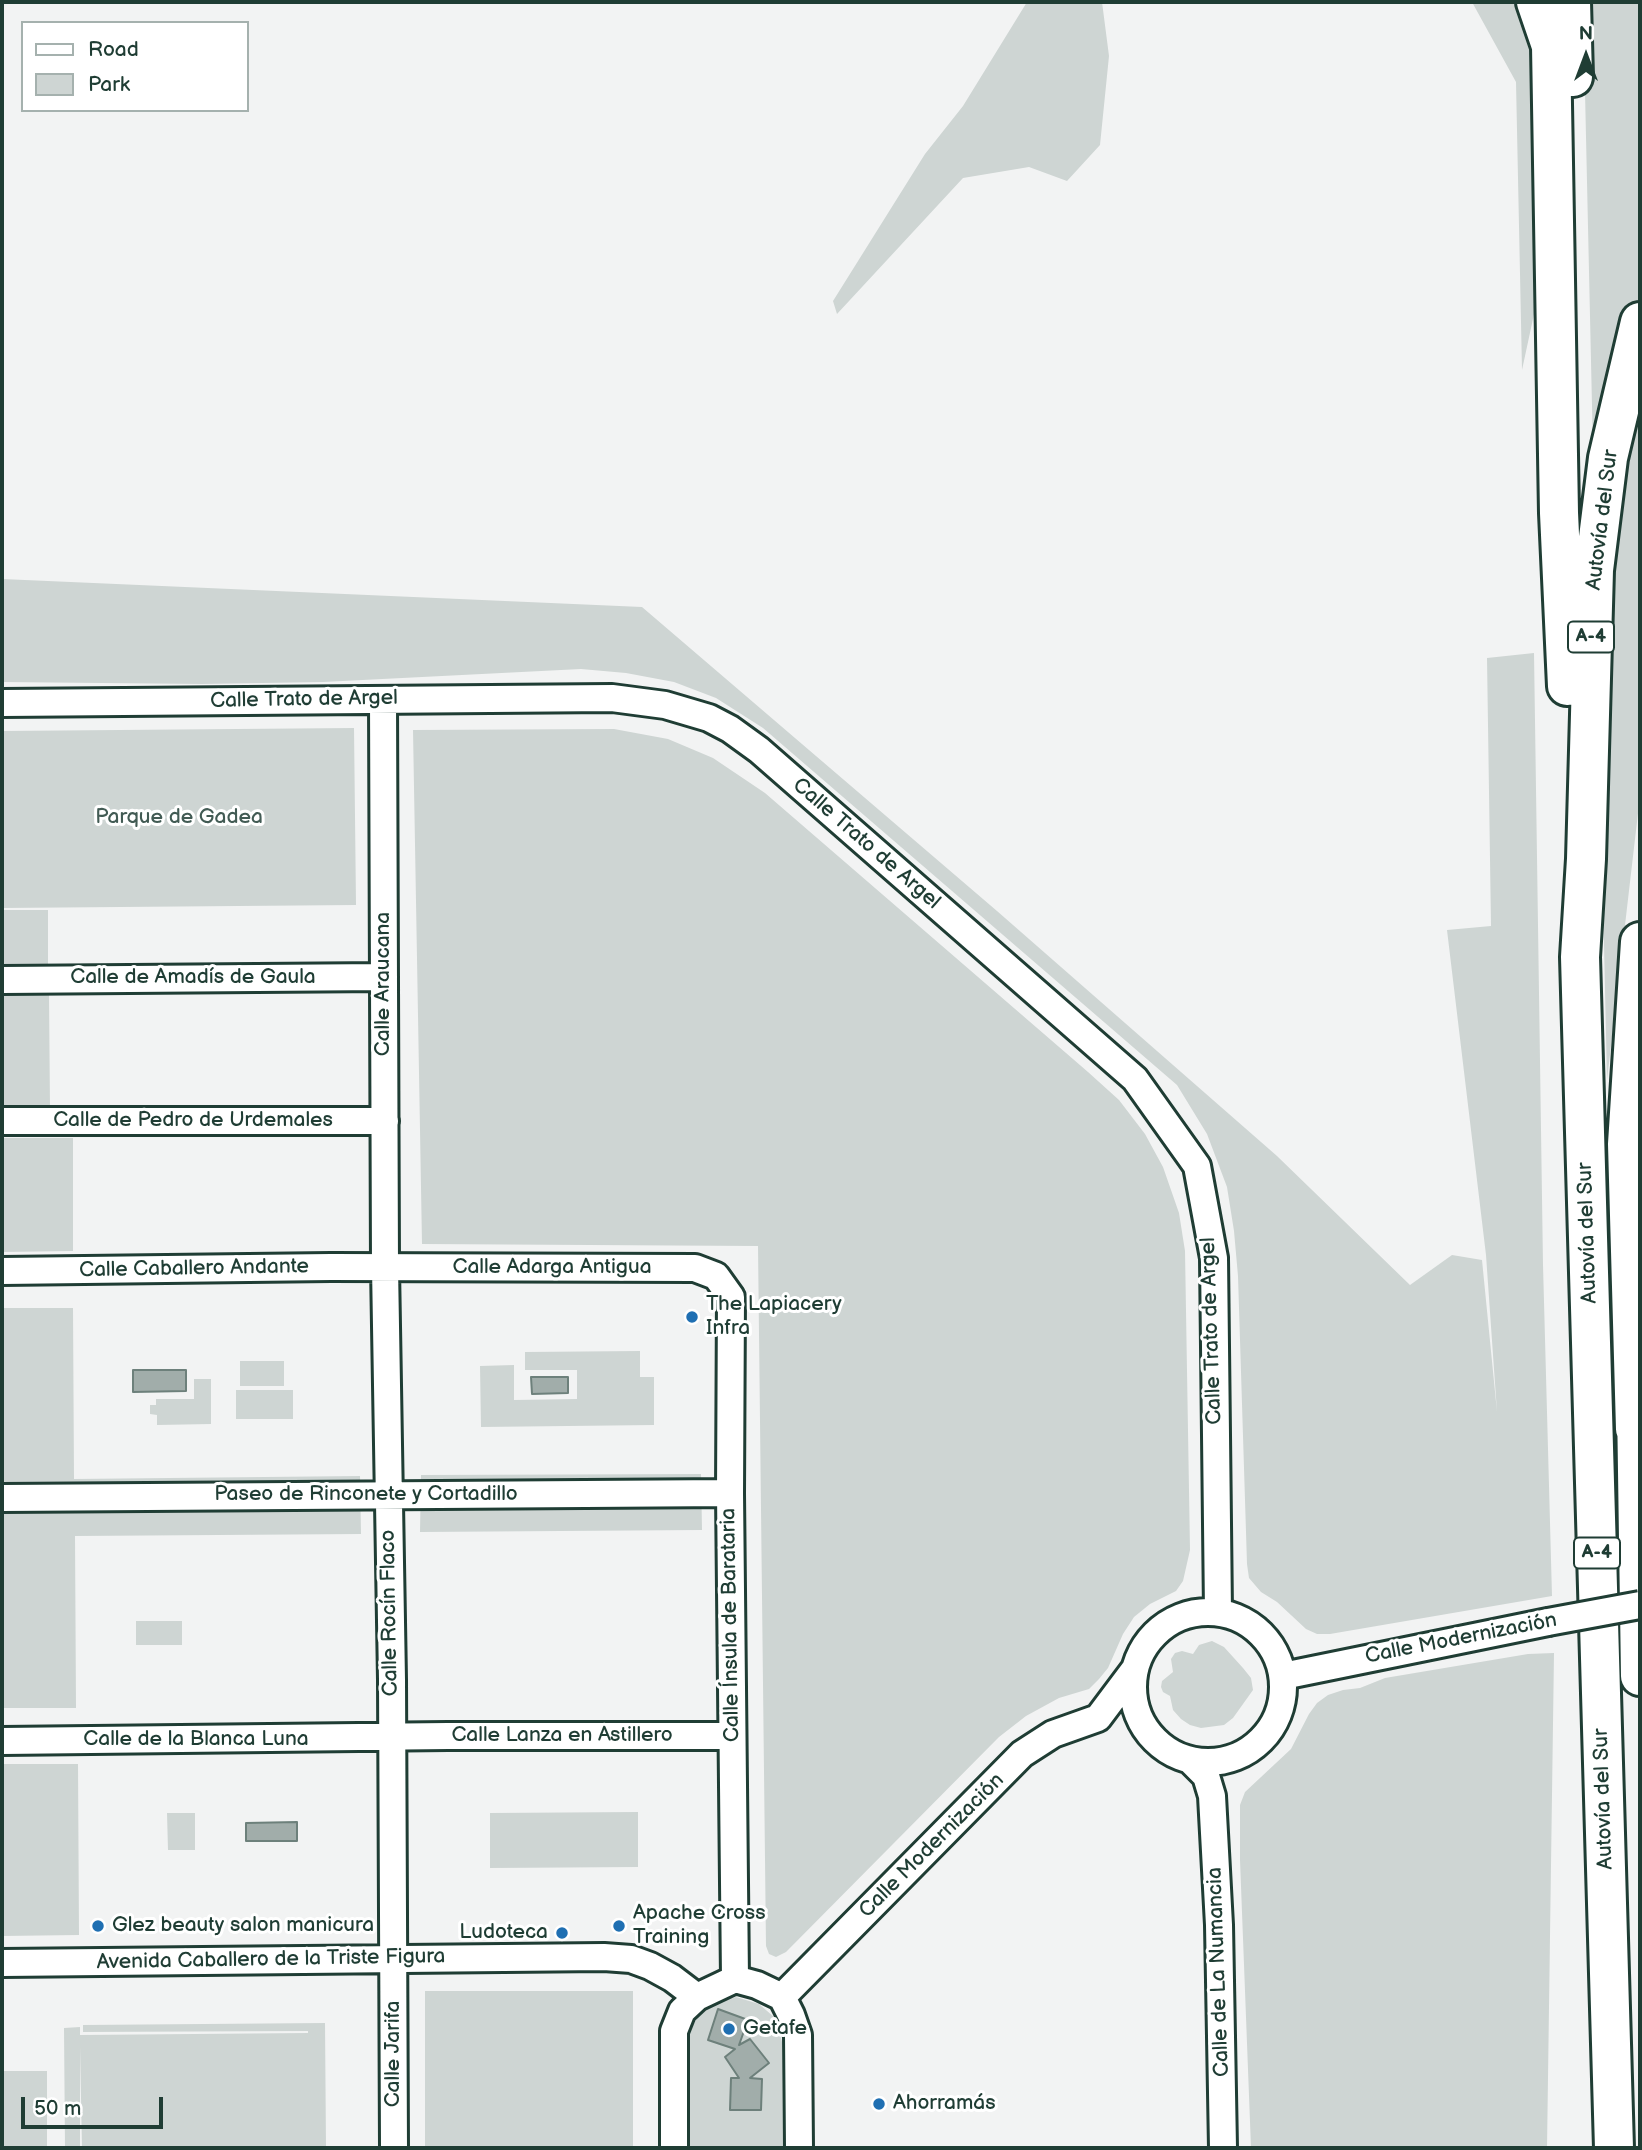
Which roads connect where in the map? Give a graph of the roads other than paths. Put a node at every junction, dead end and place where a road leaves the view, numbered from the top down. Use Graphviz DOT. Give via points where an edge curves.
graph roads {
  1 [pos="1536,2"];
  2 [pos="1550,2"];
  3 [pos="1571,2"];
  4 [pos="1551,46"];
  5 [pos="1640,322"];
  6 [pos="383,700"];
  7 [pos="2,703"];
  8 [pos="1568,719"];
  9 [pos="1640,942"];
  10 [pos="1580,957"];
  11 [pos="384,976"];
  12 [pos="2,980"];
  13 [pos="2,1121"];
  14 [pos="385,1121"];
  15 [pos="1640,1247"];
  16 [pos="386,1268"];
  17 [pos="2,1271"];
  18 [pos="716,1276"];
  19 [pos="1635,1429"];
  20 [pos="730,1493"];
  21 [pos="388,1495"];
  22 [pos="2,1498"];
  23 [pos="1640,1605"];
  24 [pos="1218,1612"];
  25 [pos="1134,1670"];
  26 [pos="1283,1676"];
  27 [pos="1640,1676"];
  28 [pos="1098,1718"];
  29 [pos="1147,1732"];
  30 [pos="732,1736"];
  31 [pos="391,1737"];
  32 [pos="2,1741"];
  33 [pos="1231,1759"];
  34 [pos="1191,1761"];
  35 [pos="1212,1796"];
  36 [pos="393,1959"];
  37 [pos="2,1963"];
  38 [pos="735,1979"];
  39 [pos="697,1997"];
  40 [pos="782,1997"];
  41 [pos="394,2148"];
  42 [pos="674,2148"];
  43 [pos="799,2148"];
  44 [pos="1223,2148"];
  45 [pos="1614,2148"];
  1 -- 4 [label="highway"];
  2 -- 4 [label="street"];
  3 -- 8 [label="highway" via="1580,372"];
  4 -- 8 [label="highway" via="1559,513"];
  5 -- 10 [label="highway, Autovía del Sur / A-4" via="1608,458 1594,570"];
  6 -- 7 [label="street, Calle Trato de Argel"];
  6 -- 11 [label="street, Calle Araucana"];
  6 -- 24 [label="street, Calle Trato de Argel" via="612,698 665,705 709,718 759,750 1135,1079 1197,1166 1214,1258"];
  8 -- 10 [label="highway"];
  9 -- 19 [label="highway" via="1627,1144"];
  10 -- 45 [label="highway, Autovía del Sur / A-4"];
  11 -- 12 [label="street, Calle de Amadís de Gaula"];
  11 -- 14 [label="street, Calle Araucana"];
  13 -- 14 [label="street, Calle de Pedro de Urdemales"];
  14 -- 16 [label="street, Calle Araucana"];
  15 -- 19 [label="highway, A-4"];
  16 -- 17 [label="street, Calle Caballero Andante"];
  16 -- 18 [label="street, Calle Adarga Antigua" via="695,1268"];
  16 -- 21 [label="street, Calle Rocín Flaco"];
  18 -- 20 [label="street, Calle Ínsula de Barataria" via="731,1297"];
  19 -- 27 [label="highway, A-4"];
  20 -- 21 [label="street, Paseo de Rinconete y Cortadillo"];
  20 -- 30 [label="street, Calle Ínsula de Barataria"];
  21 -- 22 [label="street, Paseo de Rinconete y Cortadillo"];
  21 -- 31 [label="street, Calle Rocín Flaco"];
  23 -- 26 [label="street, Calle Modernización, bridge"];
  24 -- 25 [label="street" via="1195,1612 1174,1619 1142,1649"];
  24 -- 26 [label="street" via="1241,1619 1261,1633"];
  25 -- 28 [label="street"];
  25 -- 29 [label="street" via="1133,1703"];
  26 -- 33 [label="street" via="1283,1697 1266,1736"];
  28 -- 29 [label="street"];
  28 -- 40 [label="street, Calle Modernización" via="1053,1734 1022,1754"];
  29 -- 34 [label="street" via="1174,1755"];
  30 -- 31 [label="street, Calle Lanza en Astillero"];
  30 -- 38 [label="street, Calle Ínsula de Barataria"];
  31 -- 32 [label="street, Calle de la Blanca Luna"];
  31 -- 36 [label="street, Calle Rocín Flaco"];
  33 -- 34 [label="street"];
  33 -- 35 [label="street"];
  34 -- 35 [label="street, Calle de La Numancia" via="1206,1776"];
  35 -- 44 [label="street, Calle de La Numancia"];
  36 -- 37 [label="street, Avenida Caballero de la Triste Figura"];
  36 -- 39 [label="street, Avenida Caballero de la Triste Figura" via="631,1959 672,1978"];
  36 -- 41 [label="street, Calle Jarifa"];
  38 -- 39 [label="street"];
  38 -- 40 [label="street"];
  39 -- 42 [label="street" via="682,2011 674,2031"];
  40 -- 43 [label="street" via="798,2035"];
}
